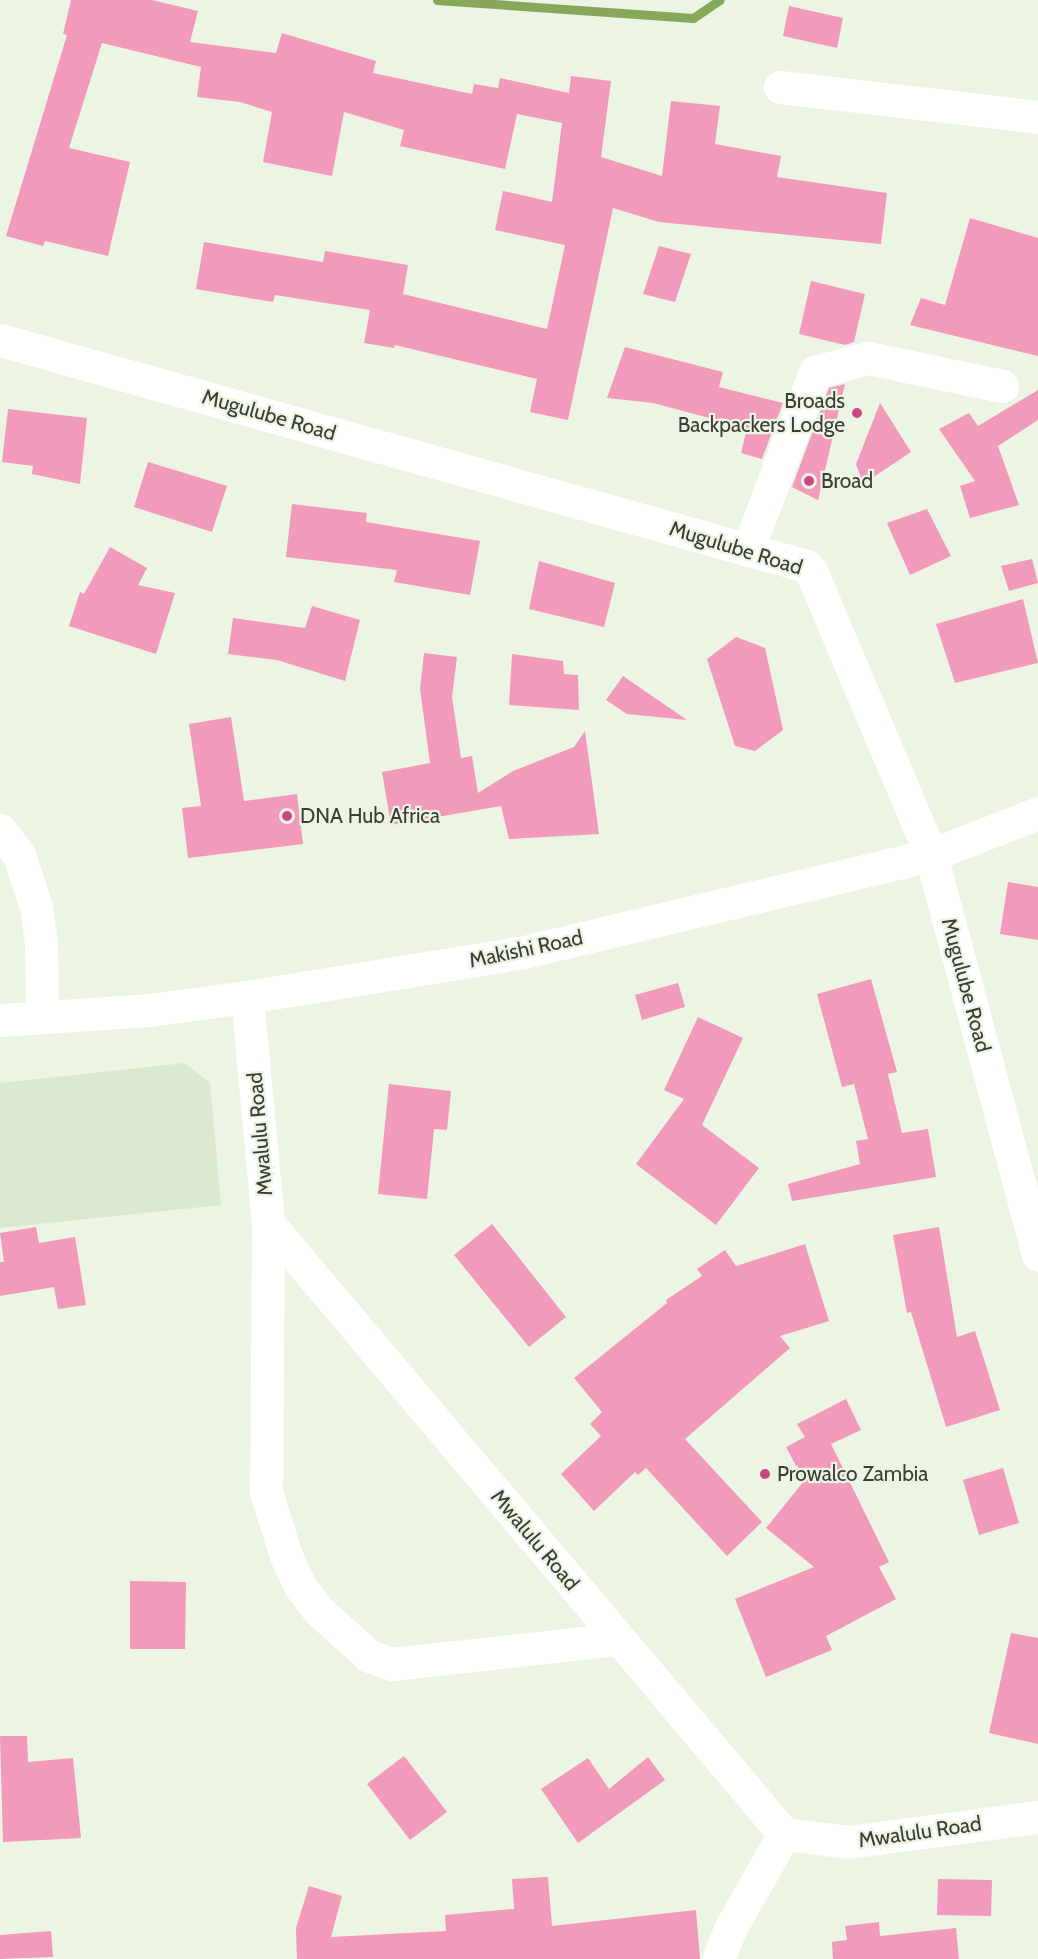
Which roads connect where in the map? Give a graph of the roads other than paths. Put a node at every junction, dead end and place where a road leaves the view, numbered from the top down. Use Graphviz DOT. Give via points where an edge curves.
graph roads {
  1 [pos="780,87"];
  2 [pos="1038,117"];
  3 [pos="0,340"];
  4 [pos="1002,386"];
  5 [pos="748,549"];
  6 [pos="1038,813"];
  7 [pos="0,830"];
  8 [pos="931,855"];
  9 [pos="247,997"];
  10 [pos="42,1017"];
  11 [pos="0,1020"];
  12 [pos="268,1223"];
  13 [pos="1038,1255"];
  14 [pos="618,1640"];
  15 [pos="1038,1816"];
  16 [pos="784,1834"];
  17 [pos="718,1959"];
  1 -- 2 [label="street"];
  3 -- 5 [label="street, Mugulube Road"];
  4 -- 5 [label="street" via="868,358 815,372"];
  5 -- 8 [label="street, Mugulube Road" via="796,562 812,571"];
  6 -- 8 [label="street, Makishi Road"];
  7 -- 10 [label="street" via="19,855 36,907 41,942"];
  8 -- 9 [label="street, Makishi Road" via="524,952"];
  8 -- 13 [label="street, Mugulube Road"];
  9 -- 10 [label="street, Makishi Road" via="149,1010"];
  9 -- 12 [label="street, Mwalulu Road"];
  10 -- 11 [label="street, Makishi Road"];
  12 -- 14 [label="street, Mwalulu Road"];
  12 -- 14 [label="street" via="266,1492 274,1527 291,1566 318,1610 369,1656 392,1664"];
  14 -- 16 [label="street, Mwalulu Road"];
  15 -- 16 [label="street, Mwalulu Road" via="848,1842"];
  16 -- 17 [label="street" via="730,1929"];
}
